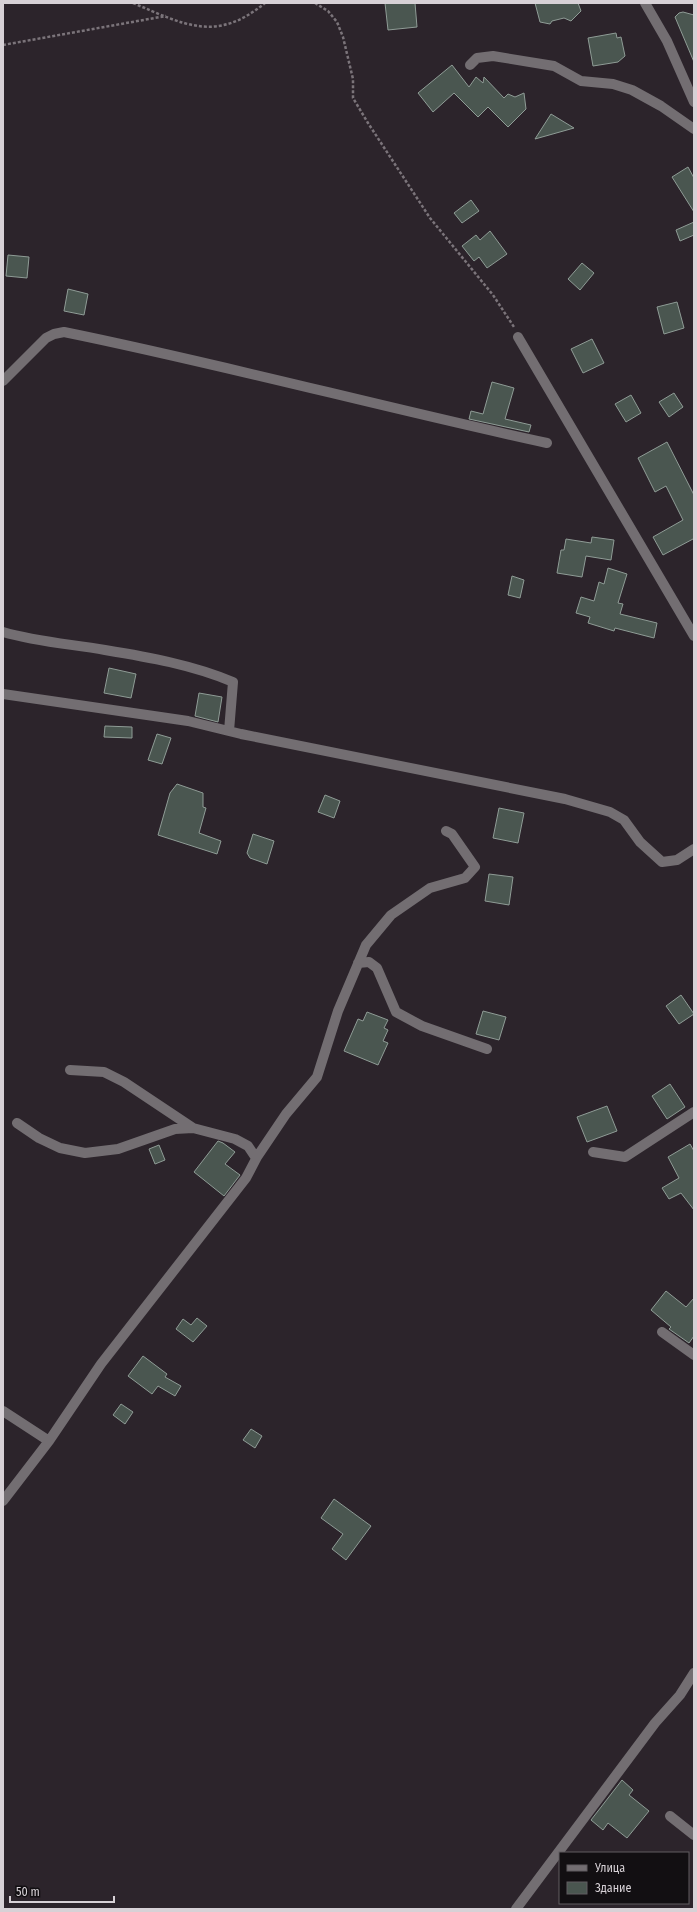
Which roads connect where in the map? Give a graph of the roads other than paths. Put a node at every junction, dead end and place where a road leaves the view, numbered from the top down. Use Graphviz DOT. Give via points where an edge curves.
graph roads {
  1 [pos="645,3"];
  2 [pos="470,66"];
  3 [pos="694,102"];
  4 [pos="694,129"];
  5 [pos="518,337"];
  6 [pos="3,381"];
  7 [pos="547,443"];
  8 [pos="3,632"];
  9 [pos="694,636"];
  10 [pos="3,694"];
  11 [pos="229,731"];
  12 [pos="446,832"];
  13 [pos="694,849"];
  14 [pos="358,963"];
  15 [pos="487,1049"];
  16 [pos="70,1070"];
  17 [pos="694,1112"];
  18 [pos="17,1123"];
  19 [pos="194,1128"];
  20 [pos="593,1152"];
  21 [pos="256,1158"];
  22 [pos="662,1332"];
  23 [pos="694,1355"];
  24 [pos="3,1411"];
  25 [pos="48,1441"];
  26 [pos="3,1501"];
  27 [pos="694,1673"];
  28 [pos="670,1816"];
  29 [pos="694,1835"];
  30 [pos="516,1909"];
  1 -- 3 [label="street" via="667,41"];
  2 -- 4 [label="street" via="477,58 493,56 554,66 580,81 613,84 632,90"];
  5 -- 9 [label="street"];
  6 -- 7 [label="street" via="46,338 64,332 182,356"];
  8 -- 11 [label="street" via="27,639 106,650 207,671 233,682"];
  10 -- 11 [label="street" via="188,721"];
  11 -- 13 [label="street" via="542,795 610,812 624,820 640,842 662,862 677,860"];
  12 -- 14 [label="street" via="452,834 475,867 465,878 430,888 391,915 366,945"];
  14 -- 15 [label="street" via="369,962 377,968 396,1012 422,1026"];
  14 -- 21 [label="street" via="338,1011 317,1078 286,1114"];
  16 -- 19 [label="street" via="104,1072 124,1082"];
  17 -- 20 [label="street" via="625,1157"];
  18 -- 19 [label="street" via="60,1148 85,1153 118,1149 174,1129"];
  19 -- 21 [label="street" via="235,1139 248,1146"];
  21 -- 25 [label="street" via="246,1178 100,1364"];
  22 -- 23 [label="street"];
  24 -- 25 [label="street"];
  25 -- 26 [label="street"];
  27 -- 30 [label="street" via="680,1695 654,1723"];
  28 -- 29 [label="street"];
}
